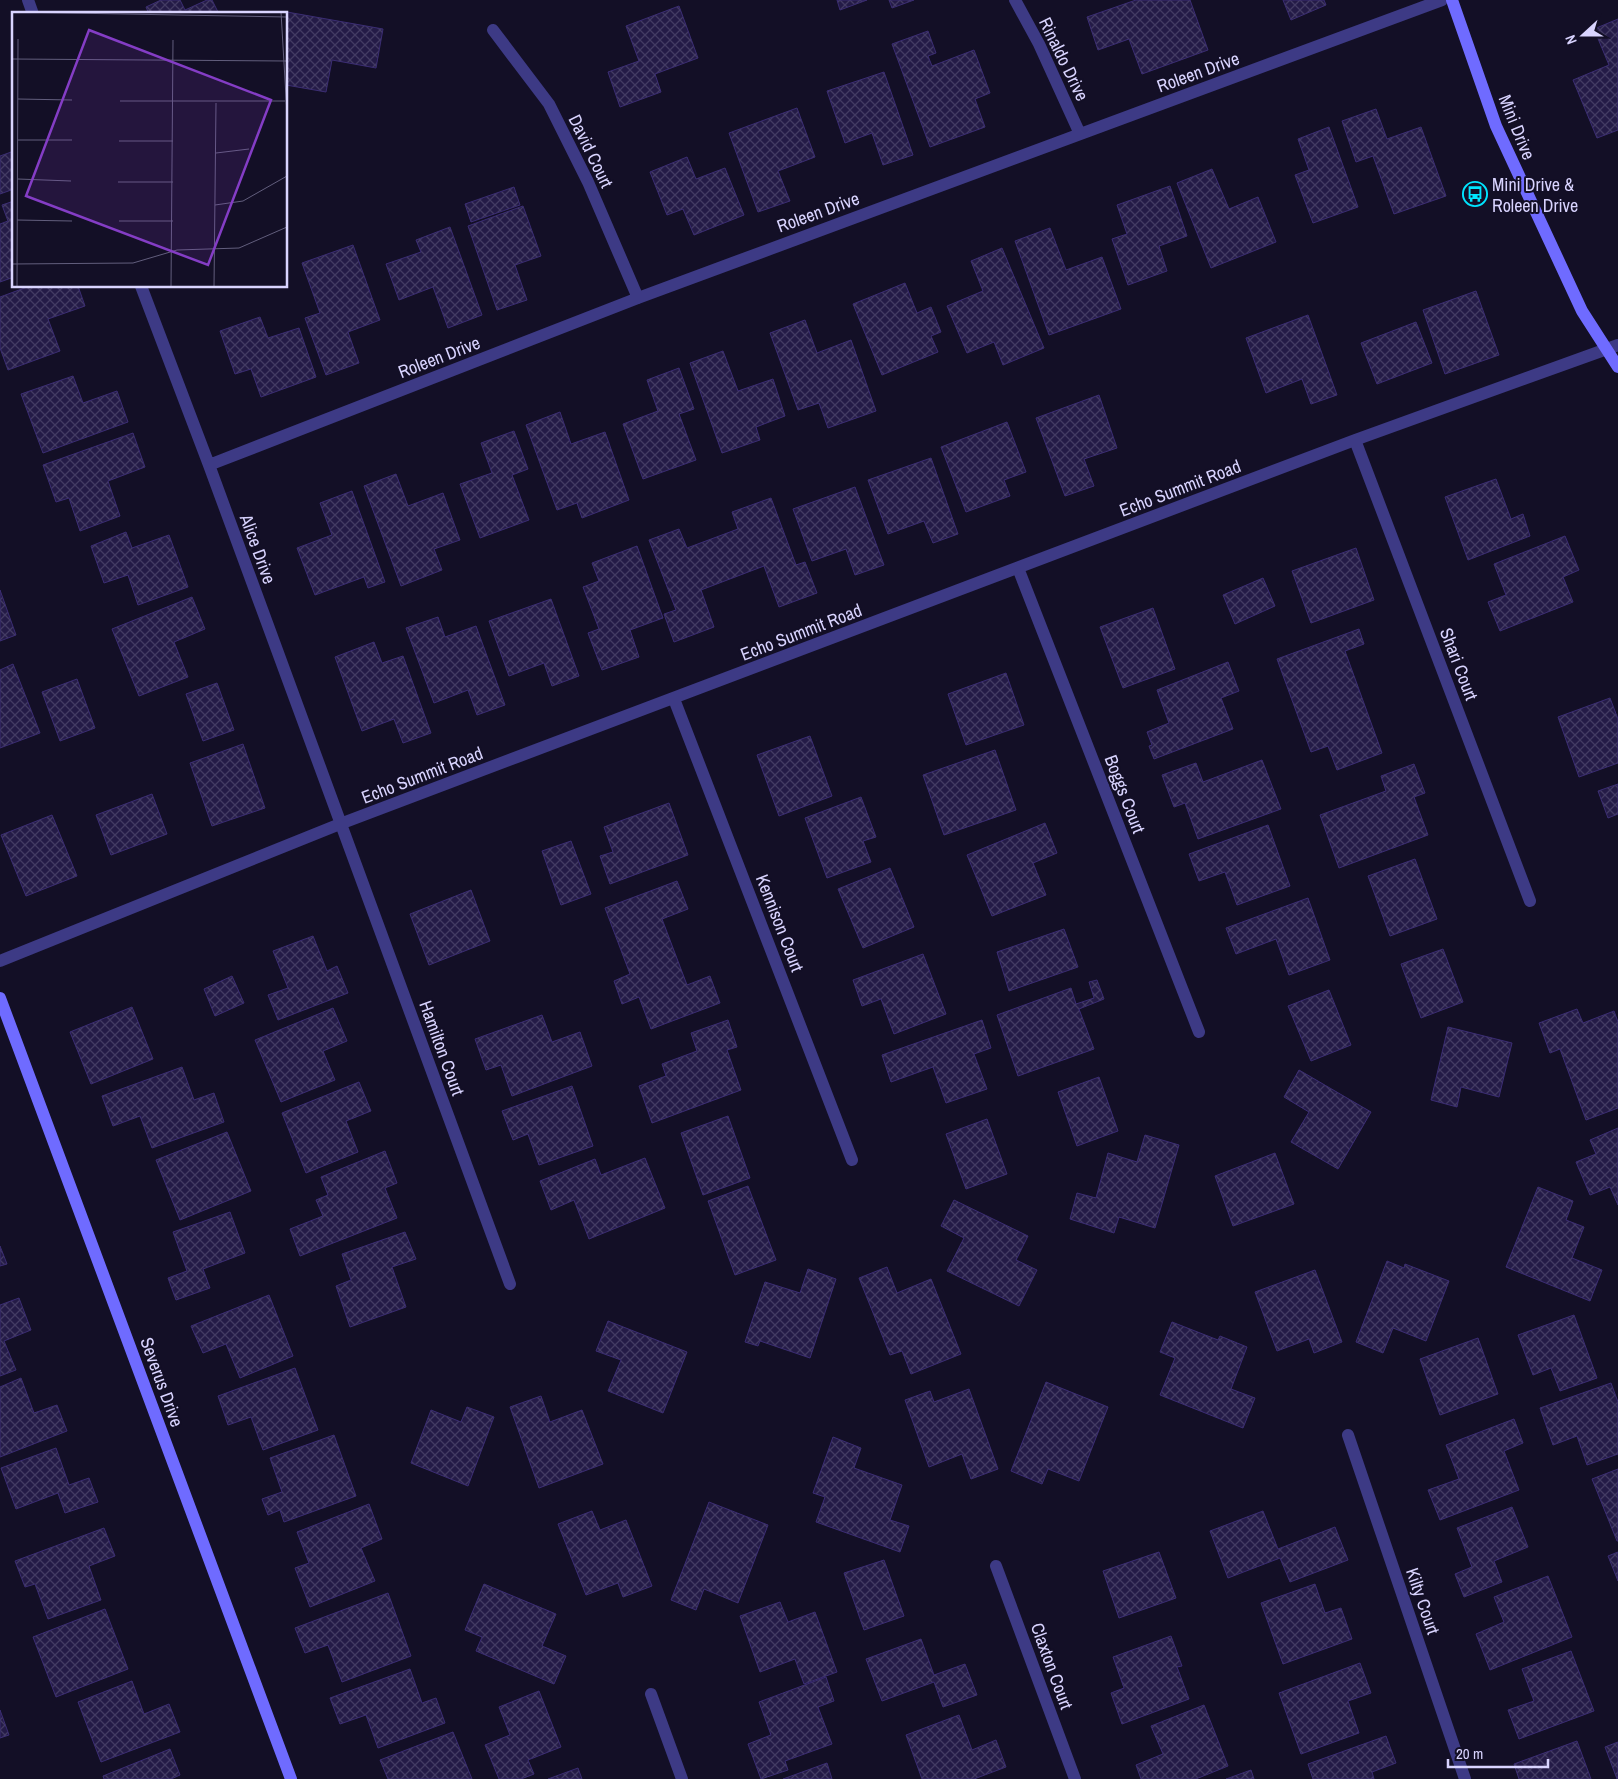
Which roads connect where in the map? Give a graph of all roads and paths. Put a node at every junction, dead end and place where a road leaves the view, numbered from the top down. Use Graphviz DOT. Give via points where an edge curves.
graph roads {
  1 [pos="28,0"];
  2 [pos="1015,0"];
  3 [pos="1442,0"];
  4 [pos="1452,0"];
  5 [pos="32,12"];
  6 [pos="494,30"];
  7 [pos="1080,134"];
  8 [pos="142,288"];
  9 [pos="638,298"];
  10 [pos="1612,347"];
  11 [pos="1618,367"];
  12 [pos="1355,440"];
  13 [pos="209,465"];
  14 [pos="1018,568"];
  15 [pos="674,699"];
  16 [pos="340,824"];
  17 [pos="1530,901"];
  18 [pos="0,961"];
  19 [pos="0,998"];
  20 [pos="1200,1032"];
  21 [pos="852,1160"];
  22 [pos="510,1284"];
  23 [pos="1348,1435"];
  24 [pos="996,1566"];
  25 [pos="651,1694"];
  26 [pos="291,1779"];
  27 [pos="682,1779"];
  28 [pos="1076,1779"];
  29 [pos="1465,1779"];
  1 -- 5 [label="street"];
  2 -- 7 [label="street, Rinaldo Drive"];
  3 -- 7 [label="street, Roleen Drive"];
  4 -- 10 [label="street, Mini Drive" via="1496,126 1582,311"];
  6 -- 9 [label="street, David Court" via="549,104 588,182"];
  7 -- 9 [label="street, Roleen Drive"];
  8 -- 13 [label="street, Alice Drive"];
  9 -- 13 [label="street, Roleen Drive"];
  10 -- 11 [label="street, Mini Drive"];
  10 -- 12 [label="street, Echo Summit Road"];
  12 -- 14 [label="street, Echo Summit Road"];
  12 -- 17 [label="street, Shari Court"];
  13 -- 16 [label="street, Alice Drive"];
  14 -- 15 [label="street, Echo Summit Road"];
  14 -- 20 [label="street, Boggs Court"];
  15 -- 16 [label="street, Echo Summit Road"];
  15 -- 21 [label="street, Kennison Court"];
  16 -- 18 [label="street, Echo Summit Road"];
  16 -- 22 [label="street, Hamilton Court"];
  19 -- 26 [label="street, Severus Drive"];
  23 -- 29 [label="street, Kilty Court"];
  24 -- 28 [label="street, Claxton Court"];
  25 -- 27 [label="street"];
}
